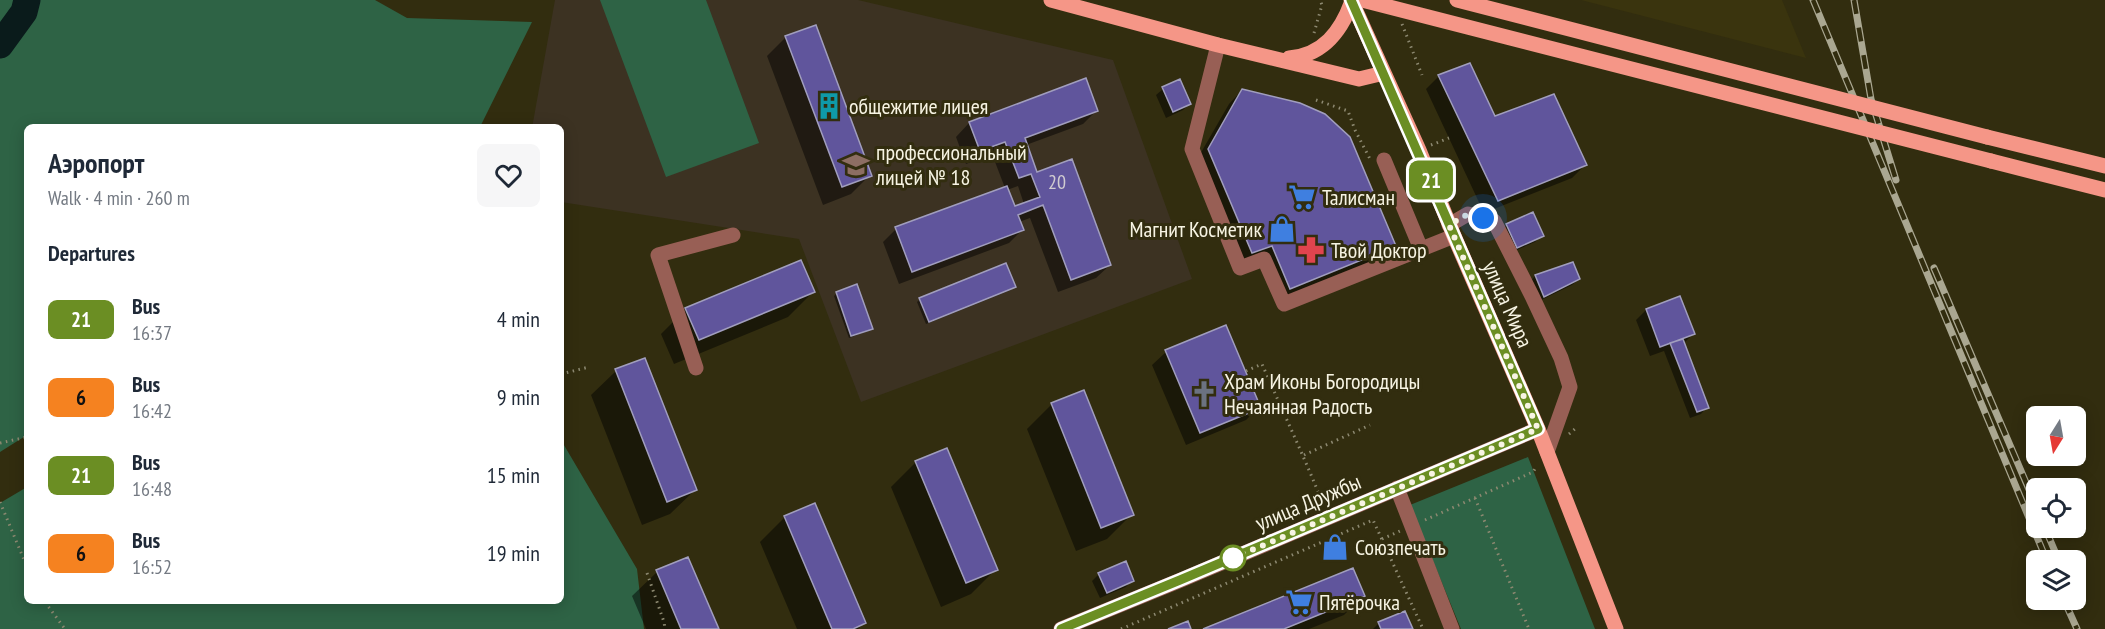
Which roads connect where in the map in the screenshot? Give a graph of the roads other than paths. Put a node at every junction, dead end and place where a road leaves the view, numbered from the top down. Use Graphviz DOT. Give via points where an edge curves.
graph roads {
  1 [pos="1051,0"];
  2 [pos="1352,0"];
  3 [pos="1362,0"];
  4 [pos="1457,0"];
  5 [pos="1218,45"];
  6 [pos="1280,59"];
  7 [pos="1384,72"];
  8 [pos="1378,162"];
  9 [pos="2105,166"];
  10 [pos="2105,190"];
  11 [pos="1451,230"];
  12 [pos="733,235"];
  13 [pos="1422,249"];
  14 [pos="696,368"];
  15 [pos="1538,429"];
  16 [pos="1547,452"];
  17 [pos="1397,488"];
  18 [pos="1061,629"];
  19 [pos="1452,629"];
  20 [pos="1616,629"];
  1 -- 5 [label="main road"];
  2 -- 6 [label="main road" via="1333,38 1325,45 1304,56"];
  2 -- 7 [label="main road, улица Мира"];
  3 -- 10 [label="main road, bridge"];
  4 -- 9 [label="main road, bridge"];
  5 -- 6 [label="main road"];
  5 -- 13 [label="street" via="1192,149 1240,267 1264,259 1284,304"];
  6 -- 7 [label="main road" via="1359,79"];
  7 -- 11 [label="main road, улица Мира"];
  8 -- 13 [label="street"];
  11 -- 13 [label="street"];
  11 -- 15 [label="main road, улица Мира"];
  11 -- 16 [label="street" via="1468,214 1494,221 1561,358 1570,387"];
  12 -- 14 [label="street" via="658,255"];
  15 -- 16 [label="main road, улица Мира"];
  15 -- 17 [label="street, улица Дружбы"];
  16 -- 20 [label="main road, улица Мира"];
  17 -- 18 [label="street, улица Дружбы"];
  17 -- 19 [label="street"];
}
